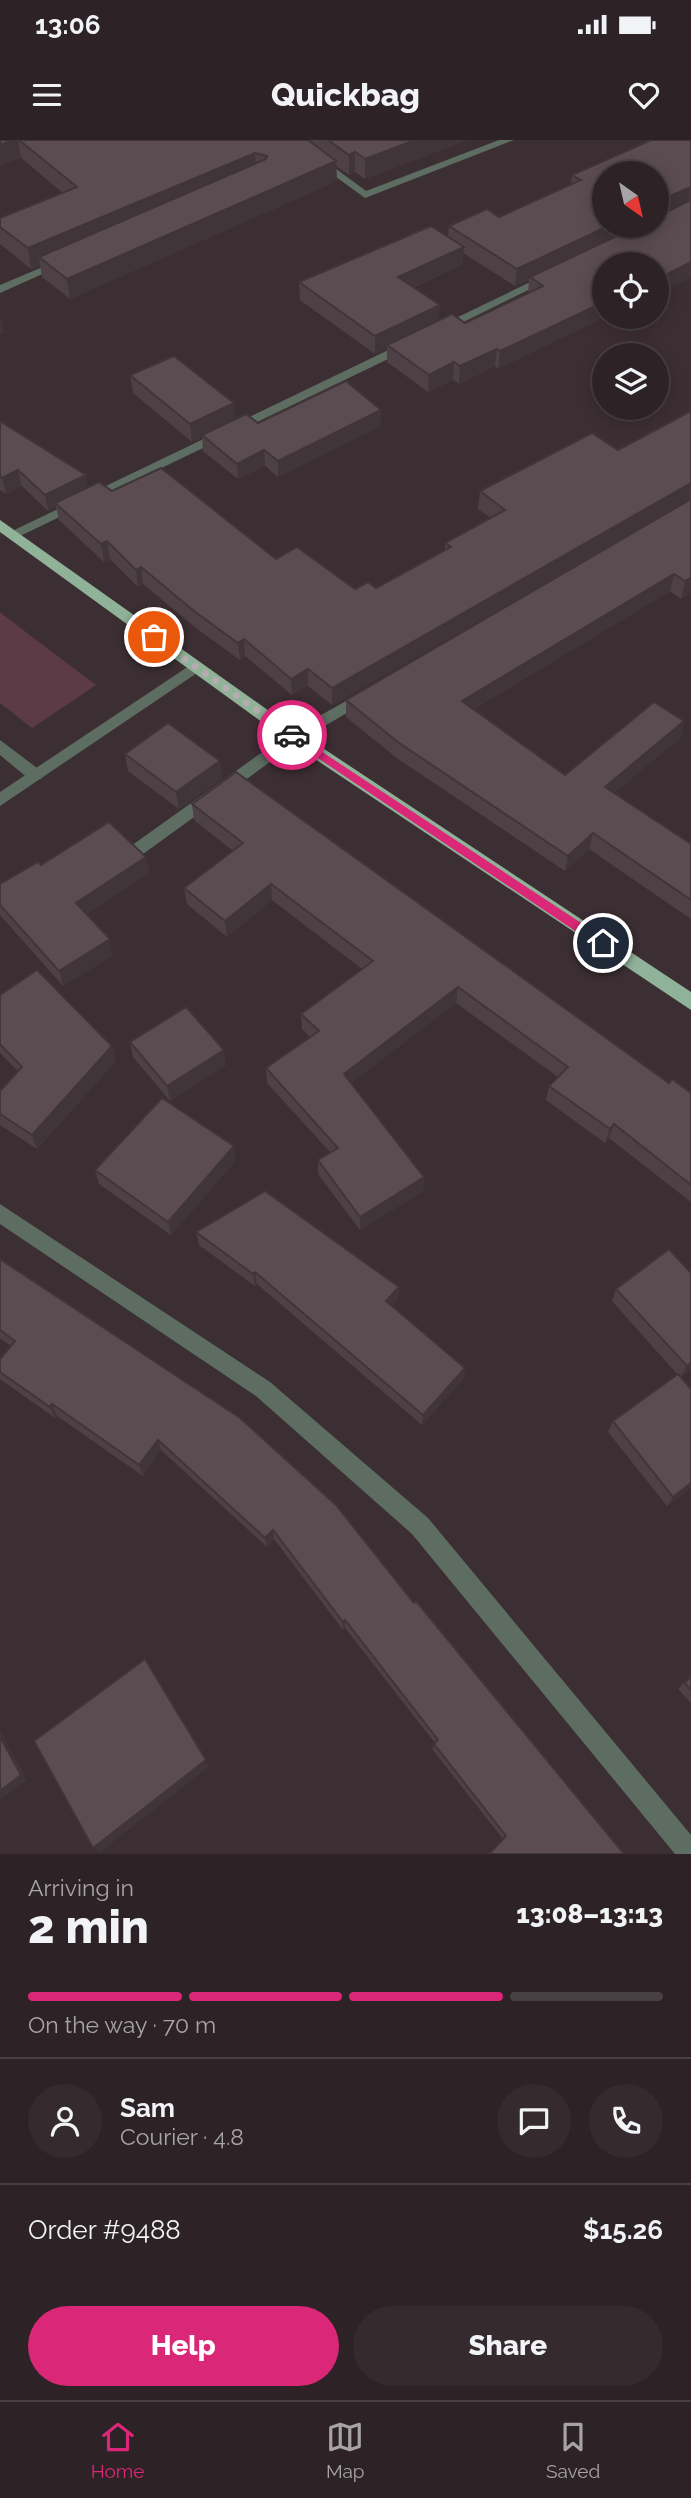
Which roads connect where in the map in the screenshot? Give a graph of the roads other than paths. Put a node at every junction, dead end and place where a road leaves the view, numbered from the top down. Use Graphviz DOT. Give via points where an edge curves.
graph roads {
  1 [pos="290,140"];
  2 [pos="509,140"];
  3 [pos="75,257"];
  4 [pos="567,268"];
  5 [pos="0,289"];
  6 [pos="429,334"];
  7 [pos="416,340"];
  8 [pos="6,529"];
  9 [pos="195,667"];
  10 [pos="374,690"];
  11 [pos="294,737"];
  12 [pos="0,746"];
  13 [pos="35,775"];
  14 [pos="0,800"];
  15 [pos="137,850"];
  16 [pos="691,1002"];
  17 [pos="0,1213"];
  18 [pos="691,1854"];
  1 -- 2 [label="street" via="365,195"];
  3 -- 5 [label="street"];
  4 -- 6 [label="street"];
  7 -- 8 [label="street"];
  8 -- 9 [label="highway"];
  9 -- 11 [label="highway"];
  9 -- 13 [label="street"];
  10 -- 11 [label="street"];
  11 -- 15 [label="street"];
  11 -- 16 [label="highway"];
  12 -- 13 [label="street"];
  13 -- 14 [label="street"];
  17 -- 18 [label="street" via="263,1389 420,1526"];
}
